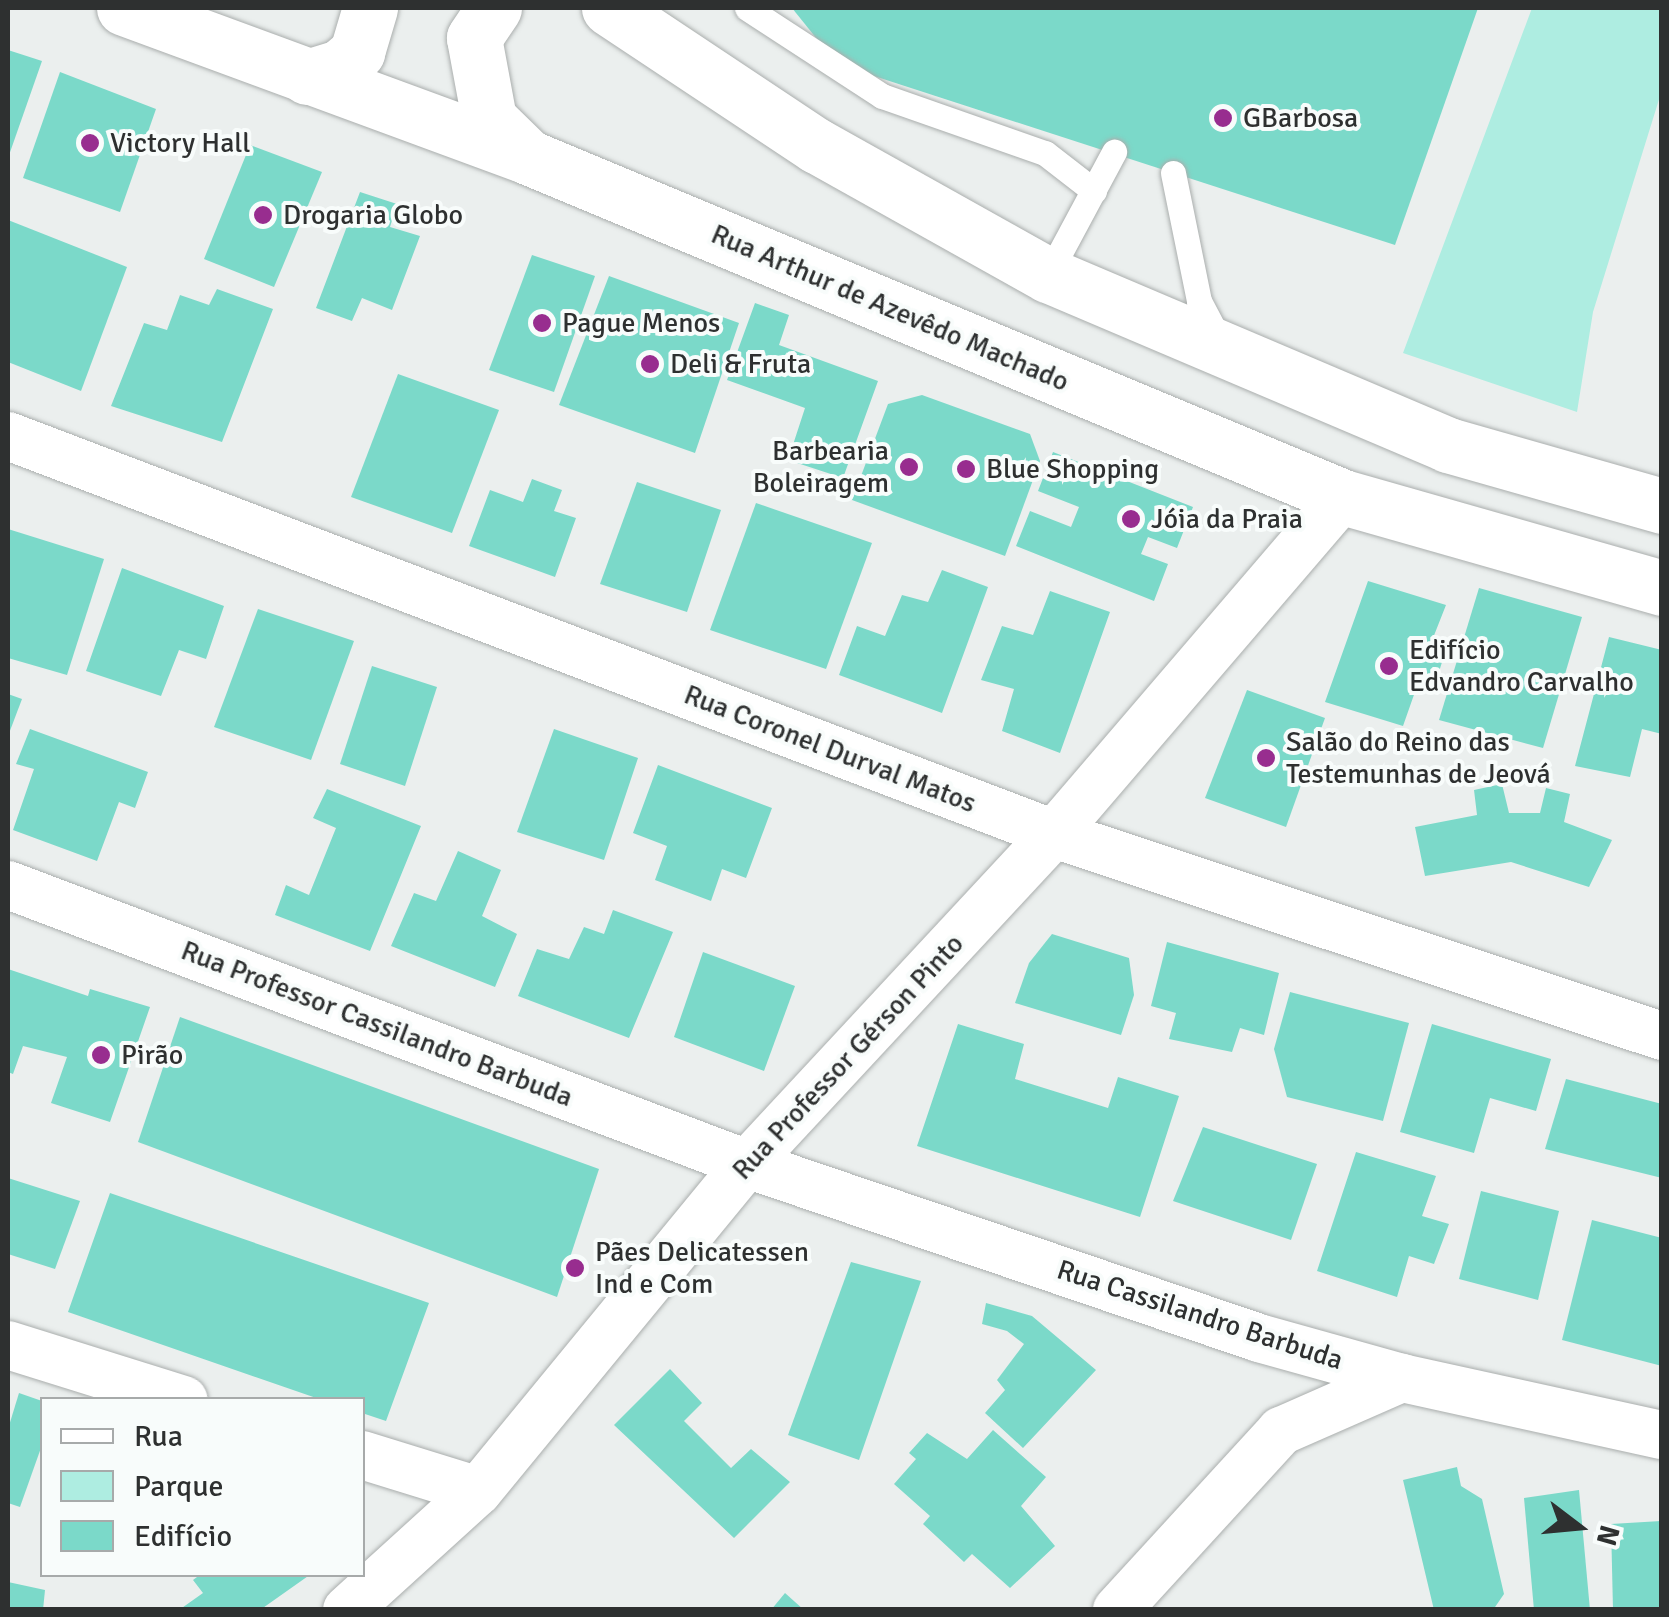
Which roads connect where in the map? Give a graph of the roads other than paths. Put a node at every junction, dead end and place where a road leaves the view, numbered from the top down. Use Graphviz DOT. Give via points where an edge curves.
graph roads {
  1 [pos="124,8"];
  2 [pos="370,8"];
  3 [pos="494,8"];
  4 [pos="608,8"];
  5 [pos="747,8"];
  6 [pos="307,78"];
  7 [pos="1114,152"];
  8 [pos="528,156"];
  9 [pos="1173,173"];
  10 [pos="1094,191"];
  11 [pos="1048,275"];
  12 [pos="1225,352"];
  13 [pos="8,436"];
  14 [pos="1343,497"];
  15 [pos="1662,506"];
  16 [pos="1662,588"];
  17 [pos="1054,834"];
  18 [pos="8,885"];
  19 [pos="1662,1036"];
  20 [pos="747,1164"];
  21 [pos="8,1344"];
  22 [pos="1301,1350"];
  23 [pos="1402,1378"];
  24 [pos="175,1397"];
  25 [pos="1281,1431"];
  26 [pos="1662,1435"];
  27 [pos="365,1456"];
  28 [pos="478,1490"];
  29 [pos="347,1610"];
  30 [pos="1117,1610"];
  1 -- 6 [label="street, Rua Arthur de Azevêdo Machado"];
  2 -- 6 [label="street" via="357,52 340,67"];
  3 -- 8 [label="street" via="474,38 490,119"];
  4 -- 11 [label="street" via="817,146"];
  5 -- 10 [label="lane" via="882,96 1044,153"];
  6 -- 8 [label="street, Rua Arthur de Azevêdo Machado"];
  7 -- 10 [label="lane"];
  8 -- 14 [label="street, Rua Arthur de Azevêdo Machado"];
  9 -- 12 [label="lane" via="1200,302"];
  10 -- 11 [label="lane"];
  11 -- 12 [label="street"];
  12 -- 15 [label="street" via="1448,444"];
  13 -- 17 [label="street, Rua Coronel Durval Matos"];
  14 -- 16 [label="street, Rua Arthur de Azevêdo Machado"];
  14 -- 17 [label="street, Rua Professor Gérson Pinto"];
  17 -- 19 [label="street, Rua Coronel Durval Matos"];
  17 -- 20 [label="street, Rua Professor Gérson Pinto"];
  18 -- 20 [label="street, Rua Professor Cassilandro Barbuda"];
  20 -- 22 [label="street, Rua Cassilandro Barbuda"];
  20 -- 28 [label="street, Rua Professor Gérson Pinto"];
  21 -- 24 [label="street"];
  22 -- 23 [label="street, Rua Cassilandro Barbuda"];
  22 -- 25 [label="street"];
  23 -- 25 [label="street"];
  23 -- 26 [label="street, Rua Cassilandro Barbuda"];
  25 -- 30 [label="street"];
  27 -- 28 [label="street"];
  28 -- 29 [label="street, Rua Professor Gérson Pinto"];
}
